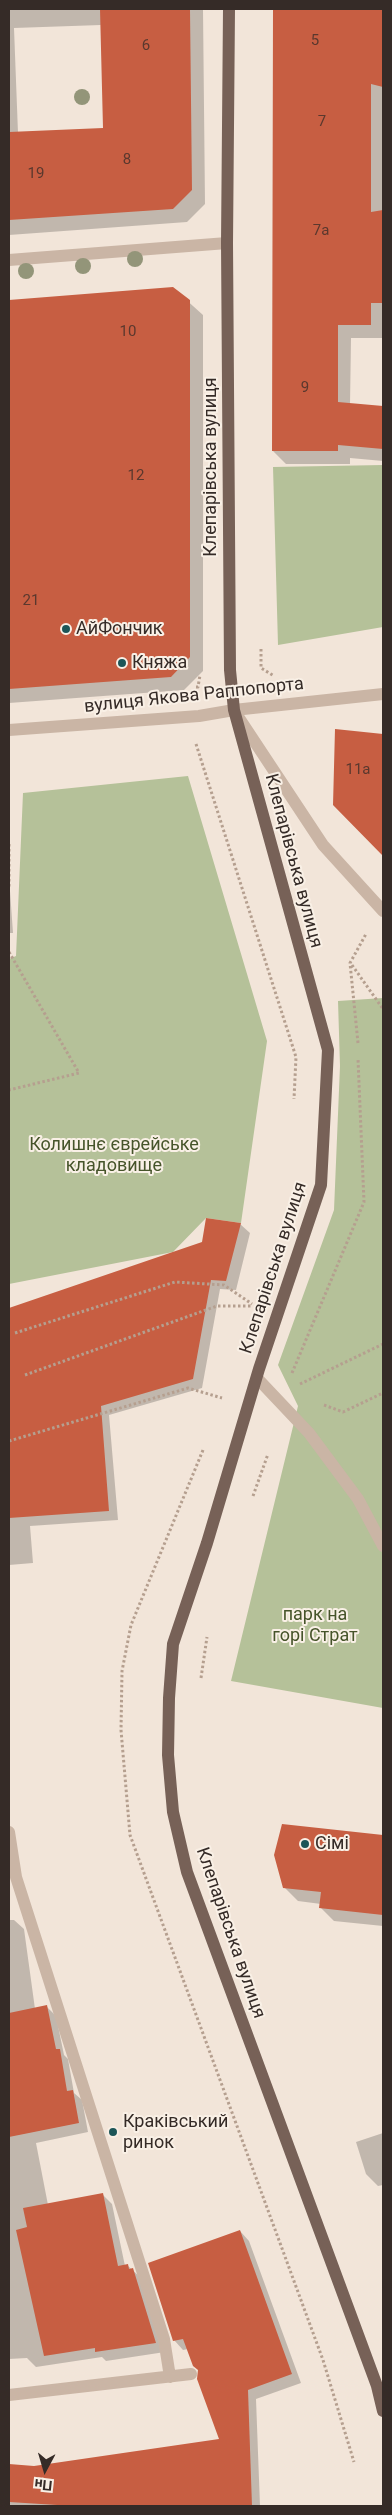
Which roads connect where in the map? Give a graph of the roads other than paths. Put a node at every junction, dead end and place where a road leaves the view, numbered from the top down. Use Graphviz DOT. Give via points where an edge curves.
graph roads {
  1 [pos="229,9"];
  2 [pos="227,243"];
  3 [pos="9,260"];
  4 [pos="383,694"];
  5 [pos="234,710"];
  6 [pos="9,730"];
  7 [pos="383,911"];
  8 [pos="257,1378"];
  9 [pos="383,1546"];
  10 [pos="9,1832"];
  11 [pos="191,2374"];
  12 [pos="170,2377"];
  13 [pos="9,2395"];
  14 [pos="383,2411"];
  1 -- 2 [label="main road, Клепарівська вулиця"];
  2 -- 3 [label="street"];
  2 -- 5 [label="main road, Клепарівська вулиця" via="230,670"];
  4 -- 5 [label="street, вулиця Якова Раппопорта"];
  5 -- 6 [label="street, вулиця Якова Раппопорта" via="199,716"];
  5 -- 7 [label="street" via="322,845"];
  5 -- 8 [label="main road, Клепарівська вулиця" via="328,1050 321,1185"];
  8 -- 9 [label="street" via="309,1433 358,1499"];
  8 -- 14 [label="main road, Клепарівська вулиця" via="173,1644 168,1755 173,1812 187,1872 377,2386"];
  10 -- 12 [label="street" via="16,1878 164,2338"];
  11 -- 12 [label="street"];
  12 -- 13 [label="street"];
}
